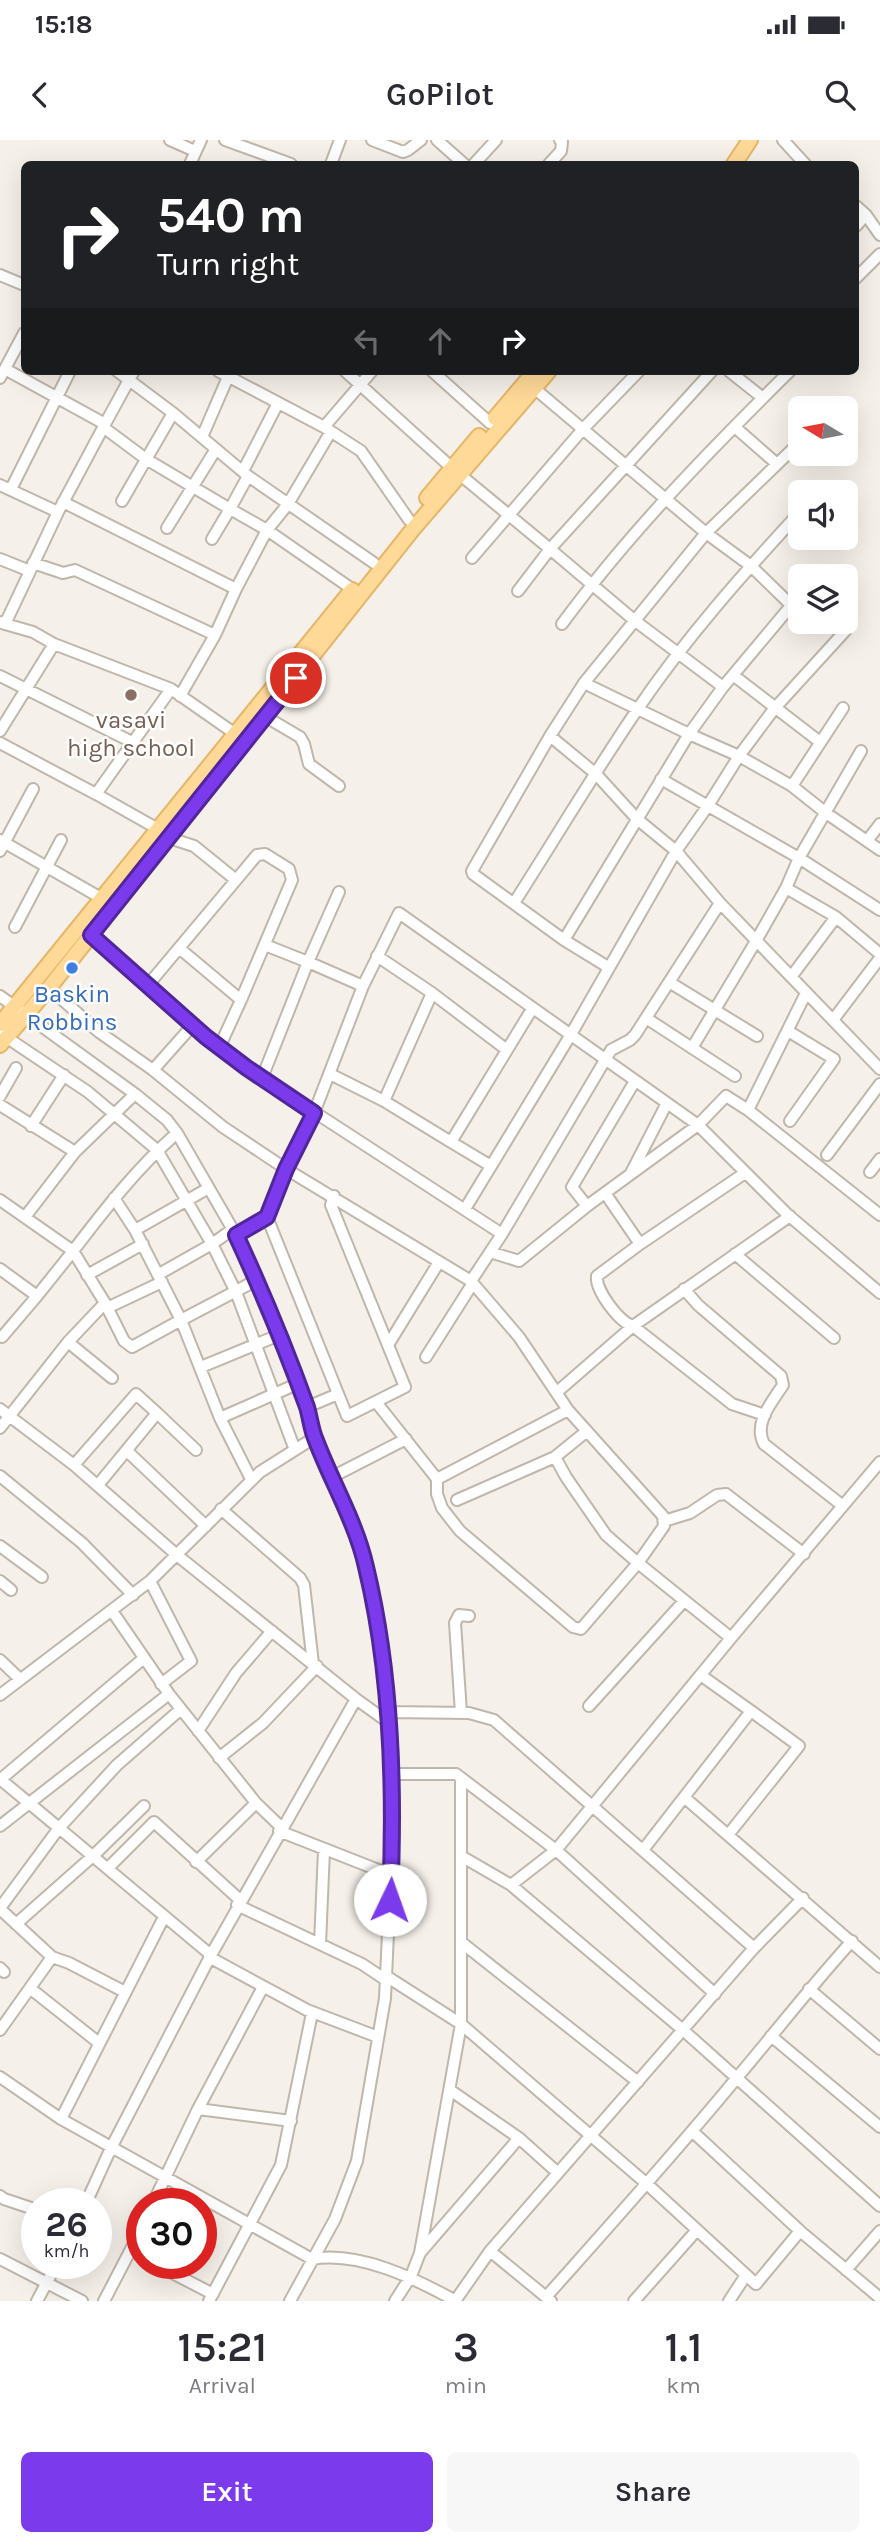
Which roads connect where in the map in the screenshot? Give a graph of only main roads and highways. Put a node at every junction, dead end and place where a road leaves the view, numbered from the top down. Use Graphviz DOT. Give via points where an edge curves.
graph roads {
  1 [pos="750,140"];
  2 [pos="736,161"];
  3 [pos="531,377"];
  4 [pos="456,471"];
  5 [pos="163,833"];
  6 [pos="20,1010"];
  7 [pos="0,1024"];
  8 [pos="2,1039"];
  1 -- 2 [label="main road"];
  3 -- 4 [label="main road"];
  3 -- 4 [label="main road"];
  4 -- 5 [label="main road" via="265,717"];
  4 -- 5 [label="main road" via="409,520 234,733"];
  5 -- 6 [label="main road" via="101,898"];
  5 -- 6 [label="main road" via="49,988"];
  6 -- 7 [label="main road"];
  6 -- 8 [label="main road"];
}
